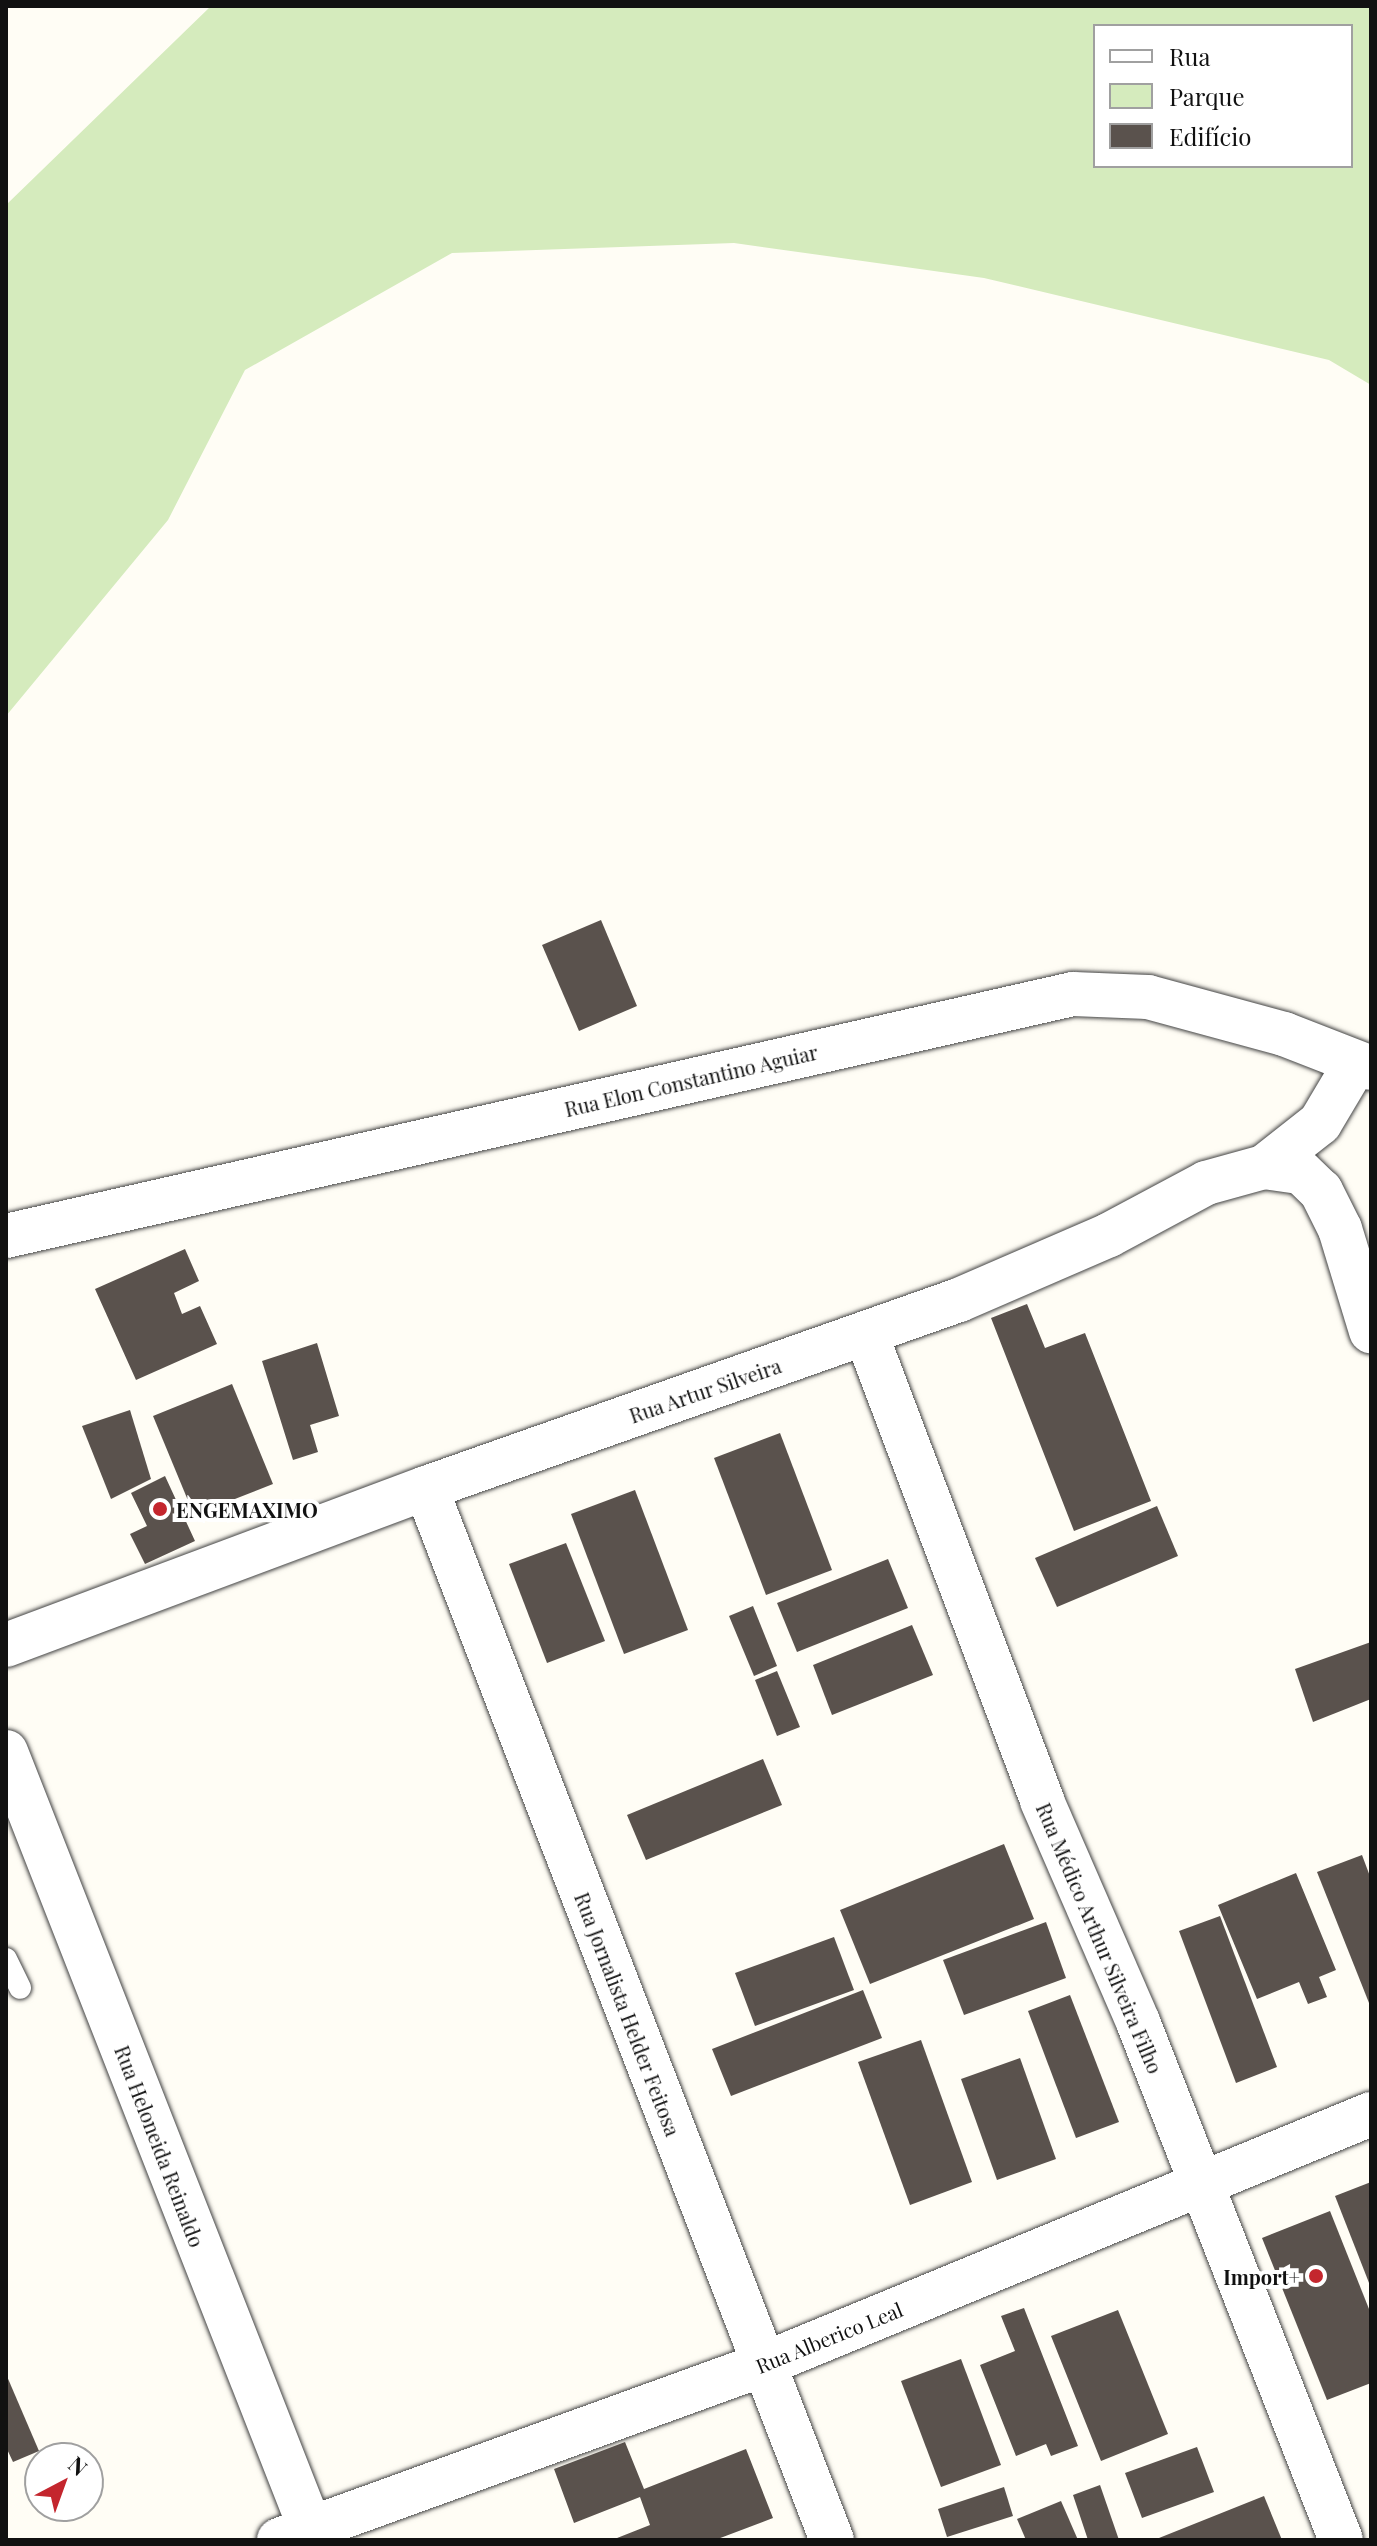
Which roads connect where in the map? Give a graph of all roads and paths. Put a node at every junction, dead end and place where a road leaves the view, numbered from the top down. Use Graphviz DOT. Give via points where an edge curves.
graph roads {
  1 [pos="1363,1066"];
  2 [pos="1264,1167"];
  3 [pos="6,1236"];
  4 [pos="1371,1331"];
  5 [pos="866,1334"];
  6 [pos="426,1488"];
  7 [pos="6,1645"];
  8 [pos="6,1752"];
  9 [pos="6,1959"];
  10 [pos="20,1988"];
  11 [pos="1371,2114"];
  12 [pos="1201,2186"];
  13 [pos="762,2365"];
  14 [pos="301,2536"];
  15 [pos="832,2540"];
  16 [pos="1341,2540"];
  1 -- 2 [label="street, Rua Artur Silveira" via="1320,1123"];
  1 -- 3 [label="street, Rua Elon Constantino Aguiar" via="1284,1034 1148,997 1073,994"];
  2 -- 4 [label="street" via="1301,1172 1321,1191 1340,1229"];
  2 -- 5 [label="street, Rua Artur Silveira" via="1206,1183 1109,1235"];
  5 -- 6 [label="street, Rua Artur Silveira"];
  5 -- 12 [label="street, Rua Médico Arthur Silveira Filho" via="1042,1801"];
  6 -- 7 [label="street, Rua Artur Silveira"];
  6 -- 13 [label="street, Rua Jornalista Helder Feitosa"];
  8 -- 14 [label="street, Rua Heloneida Reinaldo"];
  9 -- 10 [label="lane"];
  11 -- 12 [label="street, Rua Alberico Leal"];
  12 -- 13 [label="street, Rua Alberico Leal"];
  12 -- 16 [label="street, Rua Médico Arthur Silveira Filho"];
  13 -- 14 [label="street, Rua Alberico Leal"];
  13 -- 15 [label="street, Rua Jornalista Helder Feitosa"];
}
